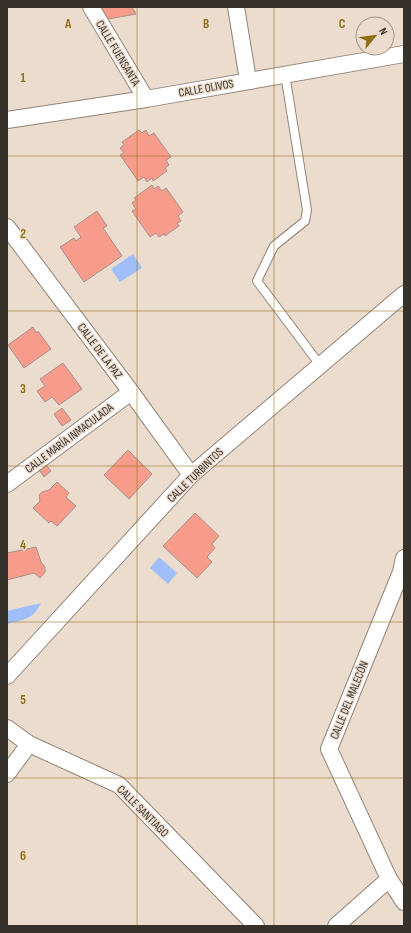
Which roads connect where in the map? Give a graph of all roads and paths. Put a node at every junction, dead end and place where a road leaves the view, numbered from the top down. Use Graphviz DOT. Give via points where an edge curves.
graph roads {
  1 [pos="91,7"];
  2 [pos="236,7"];
  3 [pos="404,54"];
  4 [pos="285,74"];
  5 [pos="248,80"];
  6 [pos="146,99"];
  7 [pos="7,120"];
  8 [pos="7,227"];
  9 [pos="404,294"];
  10 [pos="320,365"];
  11 [pos="131,392"];
  12 [pos="191,475"];
  13 [pos="7,484"];
  14 [pos="404,558"];
  15 [pos="7,676"];
  16 [pos="7,728"];
  17 [pos="29,744"];
  18 [pos="7,774"];
  19 [pos="389,879"];
  20 [pos="404,902"];
  21 [pos="256,926"];
  22 [pos="336,926"];
  1 -- 6 [label="street, CALLE FUENSANTA"];
  2 -- 5 [label="street"];
  3 -- 4 [label="street, CALLE OLIVOS"];
  4 -- 5 [label="street, CALLE OLIVOS"];
  4 -- 10 [label="lane" via="307,210 305,221 274,246 257,281"];
  5 -- 6 [label="street, CALLE OLIVOS"];
  6 -- 7 [label="street, CALLE OLIVOS"];
  8 -- 11 [label="street, CALLE DE LA PAZ"];
  9 -- 10 [label="street, CALLE TURBINTOS"];
  10 -- 12 [label="street, CALLE TURBINTOS"];
  11 -- 12 [label="street, CALLE DE LA PAZ"];
  11 -- 13 [label="street, CALLE MARÍA INMACULADA"];
  12 -- 15 [label="street, CALLE TURBINTOS"];
  14 -- 19 [label="street, CALLE DEL MALECÓN" via="401,572 329,749"];
  16 -- 17 [label="street, CALLE SANTIAGO"];
  17 -- 18 [label="street"];
  17 -- 21 [label="street, CALLE SANTIAGO" via="119,785"];
  19 -- 20 [label="street, CALLE DEL MALECÓN"];
  19 -- 22 [label="street"];
}
